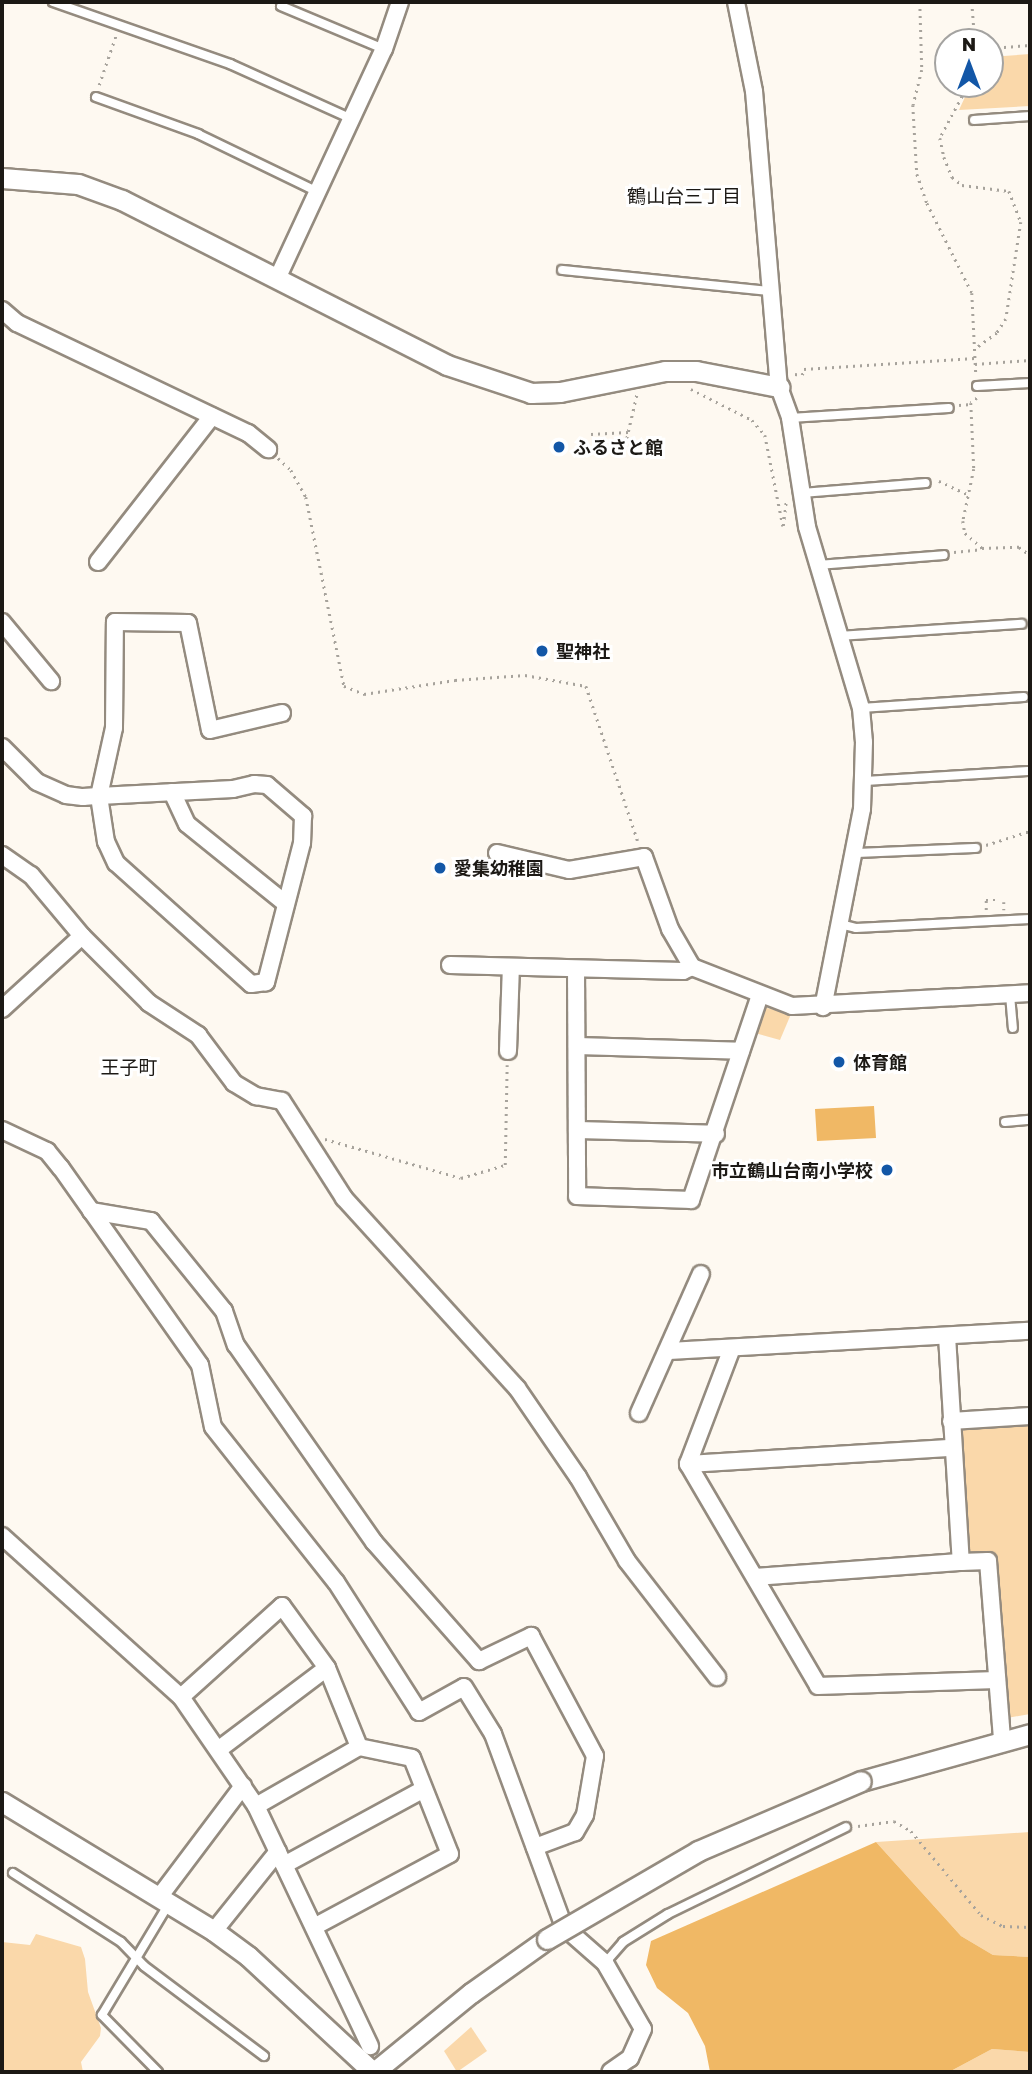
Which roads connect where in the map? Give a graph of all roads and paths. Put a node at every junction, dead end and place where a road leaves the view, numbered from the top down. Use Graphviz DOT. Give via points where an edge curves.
graph roads {
  1 [pos="52,2"];
  2 [pos="400,2"];
  3 [pos="736,2"];
  4 [pos="920,2"];
  5 [pos="972,2"];
  6 [pos="281,6"];
  7 [pos="120,25"];
  8 [pos="974,28"];
  9 [pos="1030,46"];
  10 [pos="1004,47"];
  11 [pos="384,49"];
  12 [pos="96,97"];
  13 [pos="961,98"];
  14 [pos="1030,116"];
  15 [pos="352,119"];
  16 [pos="974,120"];
  17 [pos="2,178"];
  18 [pos="318,192"];
  19 [pos="562,270"];
  20 [pos="277,279"];
  21 [pos="770,291"];
  22 [pos="2,310"];
  23 [pos="975,349"];
  24 [pos="975,358"];
  25 [pos="1030,360"];
  26 [pos="975,364"];
  27 [pos="783,380"];
  28 [pos="1030,383"];
  29 [pos="642,384"];
  30 [pos="680,384"];
  31 [pos="976,386"];
  32 [pos="949,408"];
  33 [pos="212,416"];
  34 [pos="790,418"];
  35 [pos="628,432"];
  36 [pos="591,434"];
  37 [pos="625,445"];
  38 [pos="268,449"];
  39 [pos="926,483"];
  40 [pos="802,493"];
  41 [pos="968,495"];
  42 [pos="786,499"];
  43 [pos="982,548"];
  44 [pos="944,555"];
  45 [pos="1030,555"];
  46 [pos="97,562"];
  47 [pos="818,565"];
  48 [pos="2,622"];
  49 [pos="1022,624"];
  50 [pos="839,636"];
  51 [pos="19,639"];
  52 [pos="2,646"];
  53 [pos="51,681"];
  54 [pos="1024,697"];
  55 [pos="860,708"];
  56 [pos="282,713"];
  57 [pos="2,747"];
  58 [pos="1028,771"];
  59 [pos="865,781"];
  60 [pos="172,792"];
  61 [pos="99,796"];
  62 [pos="1030,831"];
  63 [pos="976,848"];
  64 [pos="497,853"];
  65 [pos="855,853"];
  66 [pos="2,855"];
  67 [pos="644,857"];
  68 [pos="999,900"];
  69 [pos="286,904"];
  70 [pos="1030,919"];
  71 [pos="986,921"];
  72 [pos="840,925"];
  73 [pos="82,936"];
  74 [pos="450,965"];
  75 [pos="511,967"];
  76 [pos="692,967"];
  77 [pos="576,969"];
  78 [pos="1030,993"];
  79 [pos="760,995"];
  80 [pos="1010,995"];
  81 [pos="823,1007"];
  82 [pos="2,1009"];
  83 [pos="1013,1028"];
  84 [pos="577,1046"];
  85 [pos="508,1051"];
  86 [pos="741,1051"];
  87 [pos="1030,1121"];
  88 [pos="1004,1122"];
  89 [pos="2,1130"];
  90 [pos="577,1130"];
  91 [pos="716,1134"];
  92 [pos="322,1138"];
  93 [pos="91,1212"];
  94 [pos="701,1274"];
  95 [pos="1030,1331"];
  96 [pos="947,1336"];
  97 [pos="732,1348"];
  98 [pos="668,1351"];
  99 [pos="639,1413"];
  100 [pos="1030,1416"];
  101 [pos="951,1421"];
  102 [pos="953,1448"];
  103 [pos="688,1464"];
  104 [pos="2,1536"];
  105 [pos="961,1562"];
  106 [pos="756,1577"];
  107 [pos="327,1668"];
  108 [pos="717,1677"];
  109 [pos="996,1680"];
  110 [pos="181,1697"];
  111 [pos="1030,1734"];
  112 [pos="1002,1740"];
  113 [pos="359,1746"];
  114 [pos="218,1750"];
  115 [pos="243,1786"];
  116 [pos="424,1789"];
  117 [pos="2,1802"];
  118 [pos="256,1806"];
  119 [pos="846,1827"];
  120 [pos="535,1847"];
  121 [pos="281,1858"];
  122 [pos="13,1874"];
  123 [pos="164,1899"];
  124 [pos="314,1927"];
  125 [pos="1030,1927"];
  126 [pos="214,1931"];
  127 [pos="136,1958"];
  128 [pos="605,1964"];
  129 [pos="370,2046"];
  130 [pos="264,2056"];
  131 [pos="158,2072"];
  132 [pos="374,2072"];
  133 [pos="610,2072"];
  1 -- 7 [label="lane"];
  2 -- 11 [label="street"];
  3 -- 21 [label="street" via="754,91"];
  4 -- 23 [label="path" via="922,71 913,105 917,174 972,293"];
  5 -- 8 [label="path"];
  6 -- 11 [label="lane"];
  7 -- 12 [label="path"];
  7 -- 15 [label="lane" via="230,64"];
  9 -- 10 [label="path"];
  11 -- 15 [label="street"];
  12 -- 18 [label="lane" via="198,134"];
  13 -- 23 [label="path" via="940,138 952,177 962,185 1009,191 1021,222 1006,318 997,332"];
  14 -- 16 [label="lane"];
  15 -- 18 [label="street"];
  17 -- 20 [label="street" via="78,184 100,192"];
  18 -- 20 [label="street"];
  19 -- 21 [label="lane"];
  20 -- 29 [label="street" via="447,365 531,393"];
  21 -- 27 [label="street"];
  22 -- 33 [label="street" via="17,323"];
  23 -- 24 [label="path"];
  24 -- 26 [label="path"];
  24 -- 27 [label="path"];
  25 -- 26 [label="path"];
  26 -- 31 [label="path"];
  27 -- 29 [label="street" via="696,371"];
  27 -- 34 [label="street"];
  28 -- 31 [label="lane"];
  29 -- 35 [label="path"];
  30 -- 42 [label="path" via="752,420 765,435 772,455 783,526"];
  31 -- 41 [label="path" via="977,399 971,403 974,469"];
  32 -- 34 [label="lane"];
  33 -- 38 [label="street"];
  33 -- 46 [label="street"];
  34 -- 40 [label="street"];
  35 -- 36 [label="path"];
  35 -- 37 [label="path"];
  38 -- 67 [label="path" via="291,470 306,496 344,686 364,694 525,675 586,686"];
  39 -- 40 [label="lane"];
  39 -- 41 [label="path" via="941,481"];
  40 -- 47 [label="street"];
  41 -- 43 [label="path" via="962,521 965,533"];
  43 -- 44 [label="path"];
  43 -- 45 [label="path" via="1019,547"];
  44 -- 47 [label="lane"];
  47 -- 50 [label="street"];
  48 -- 51 [label="street"];
  49 -- 50 [label="lane"];
  50 -- 55 [label="street"];
  51 -- 52 [label="street"];
  51 -- 53 [label="street"];
  54 -- 55 [label="lane"];
  55 -- 59 [label="street"];
  56 -- 61 [label="street" via="210,730 188,623 115,622 114,729"];
  57 -- 61 [label="street" via="37,782 66,795"];
  58 -- 59 [label="lane"];
  59 -- 65 [label="street"];
  60 -- 61 [label="street"];
  60 -- 69 [label="street" via="187,824"];
  60 -- 69 [label="street" via="267,785 303,816 302,843"];
  61 -- 69 [label="street" via="99,819 116,863 251,984 265,982"];
  62 -- 63 [label="path"];
  63 -- 65 [label="lane"];
  64 -- 67 [label="street" via="569,870"];
  65 -- 72 [label="street"];
  66 -- 73 [label="street" via="32,875"];
  67 -- 76 [label="street" via="675,940"];
  68 -- 71 [label="path" via="986,900"];
  70 -- 71 [label="lane"];
  71 -- 72 [label="lane"];
  72 -- 81 [label="street"];
  73 -- 82 [label="street"];
  73 -- 108 [label="street" via="149,1003 198,1035 234,1083 256,1096 282,1101 344,1198 517,1388 579,1477 627,1561"];
  74 -- 75 [label="street"];
  75 -- 77 [label="street"];
  75 -- 85 [label="street"];
  76 -- 77 [label="street" via="683,971"];
  76 -- 79 [label="street"];
  77 -- 84 [label="street"];
  78 -- 80 [label="street"];
  79 -- 81 [label="street" via="792,1006"];
  79 -- 86 [label="street"];
  80 -- 81 [label="street"];
  80 -- 83 [label="lane"];
  84 -- 86 [label="street"];
  84 -- 90 [label="street"];
  85 -- 92 [label="path" via="505,1165 461,1178"];
  86 -- 91 [label="street"];
  87 -- 88 [label="lane"];
  89 -- 93 [label="street" via="47,1151"];
  90 -- 91 [label="street"];
  90 -- 91 [label="street" via="577,1196 691,1200"];
  93 -- 120 [label="street" via="200,1365 213,1427 336,1582 419,1712 464,1687 493,1734"];
  93 -- 120 [label="street" via="151,1221 224,1311 236,1345 258,1379 374,1542 479,1661 531,1636 595,1756 585,1815 575,1832"];
  94 -- 98 [label="street"];
  95 -- 96 [label="street"];
  96 -- 97 [label="street"];
  96 -- 101 [label="street"];
  97 -- 98 [label="street"];
  97 -- 103 [label="street"];
  98 -- 99 [label="street"];
  100 -- 101 [label="street"];
  101 -- 102 [label="street"];
  102 -- 103 [label="street"];
  102 -- 105 [label="street"];
  103 -- 106 [label="street"];
  104 -- 110 [label="street"];
  105 -- 106 [label="street"];
  105 -- 109 [label="street" via="988,1561"];
  106 -- 109 [label="street" via="818,1686"];
  107 -- 110 [label="street" via="282,1606"];
  107 -- 113 [label="street"];
  107 -- 114 [label="street"];
  109 -- 112 [label="street"];
  110 -- 114 [label="street"];
  111 -- 112 [label="street"];
  112 -- 132 [label="street, bridge" via="861,1781 698,1851 547,1939 471,1993"];
  113 -- 116 [label="street" via="412,1758"];
  113 -- 118 [label="street"];
  114 -- 115 [label="street"];
  115 -- 118 [label="street"];
  115 -- 123 [label="street"];
  116 -- 121 [label="street"];
  116 -- 124 [label="street" via="450,1854"];
  117 -- 123 [label="street"];
  118 -- 121 [label="street"];
  119 -- 125 [label="path" via="894,1821 911,1831 981,1915 1003,1926"];
  119 -- 128 [label="lane" via="668,1914 623,1942"];
  120 -- 128 [label="street" via="564,1927"];
  121 -- 124 [label="street"];
  121 -- 126 [label="street"];
  122 -- 127 [label="lane" via="121,1942"];
  123 -- 126 [label="street"];
  123 -- 127 [label="lane"];
  124 -- 129 [label="street"];
  126 -- 132 [label="street" via="248,1956"];
  127 -- 130 [label="lane"];
  127 -- 131 [label="lane" via="102,2015"];
  128 -- 133 [label="street" via="643,2029 630,2058"];
}
